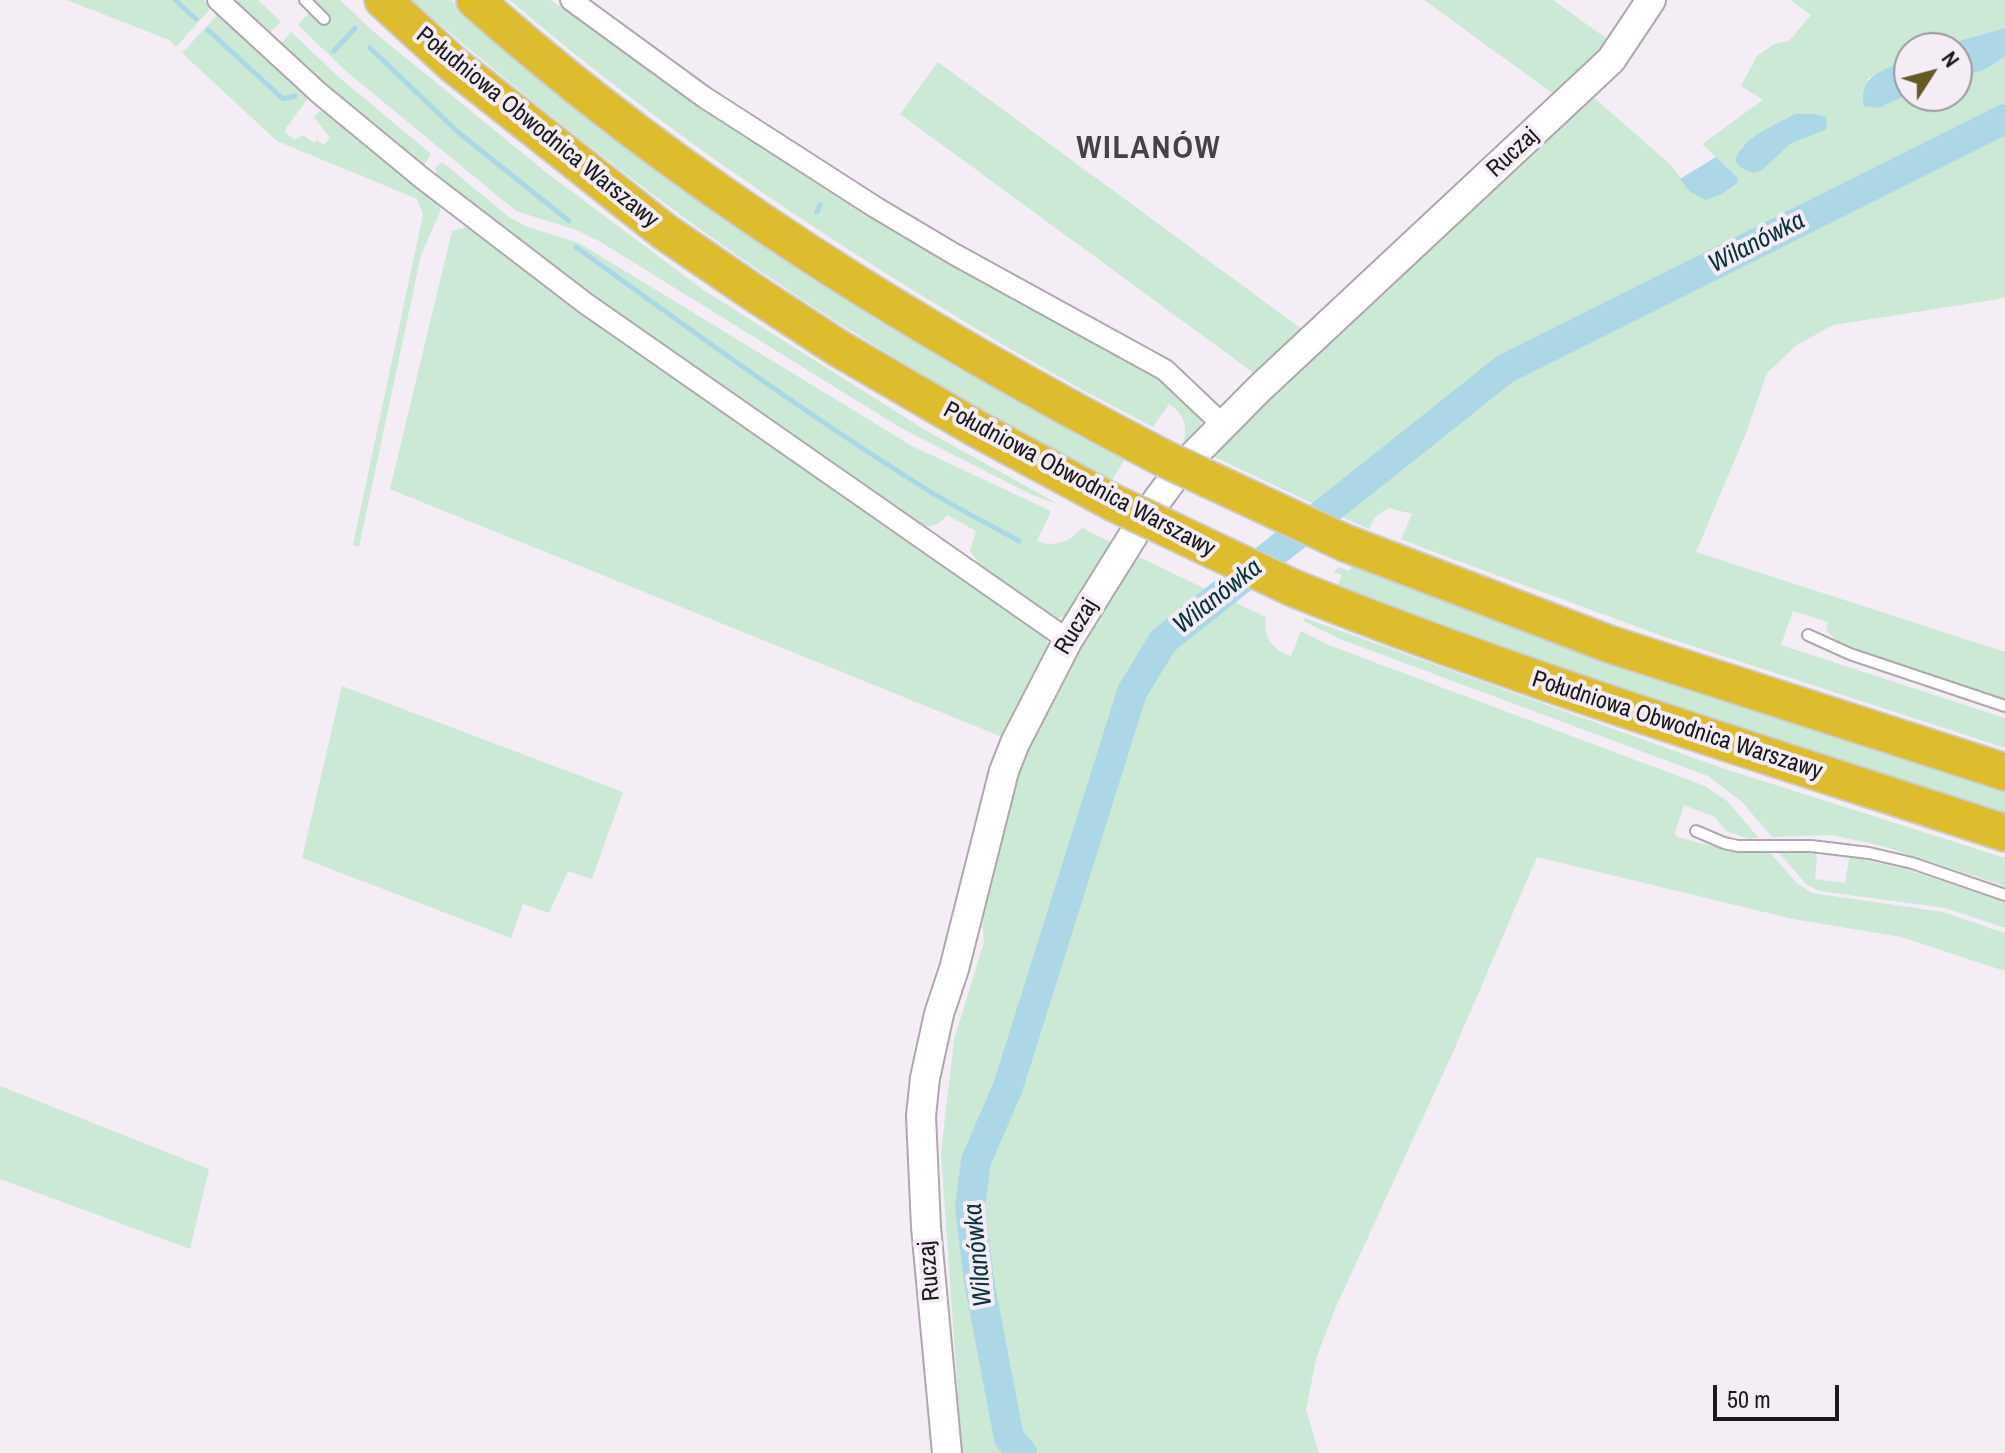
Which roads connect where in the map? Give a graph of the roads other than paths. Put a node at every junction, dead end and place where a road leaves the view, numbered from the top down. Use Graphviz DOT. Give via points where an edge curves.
graph roads {
  1 [pos="218,0"];
  2 [pos="305,0"];
  3 [pos="383,0"];
  4 [pos="475,0"];
  5 [pos="571,0"];
  6 [pos="1651,0"];
  7 [pos="324,19"];
  8 [pos="1222,424"];
  9 [pos="1808,635"];
  10 [pos="1068,640"];
  11 [pos="2005,706"];
  12 [pos="2005,772"];
  13 [pos="1696,831"];
  14 [pos="2005,833"];
  15 [pos="2005,895"];
  16 [pos="947,1453"];
  1 -- 10 [label="street" via="319,93 585,303"];
  2 -- 7 [label="lane"];
  3 -- 14 [label="highway, Południowa Obwodnica Warszawy, bridge" via="454,65 665,232 838,348 1112,502 1293,588 1395,629"];
  4 -- 12 [label="highway, bridge" via="661,150 881,301 1003,374 1163,458 1345,543 1609,644"];
  5 -- 8 [label="street" via="704,97 875,207 1165,370"];
  6 -- 8 [label="street, Ruczaj" via="1611,60"];
  8 -- 10 [label="street, Ruczaj" via="1144,518"];
  9 -- 11 [label="lane"];
  10 -- 16 [label="street, Ruczaj" via="1004,771 925,1078 921,1116 926,1227"];
  13 -- 15 [label="lane" via="1738,846 1869,853"];
}
